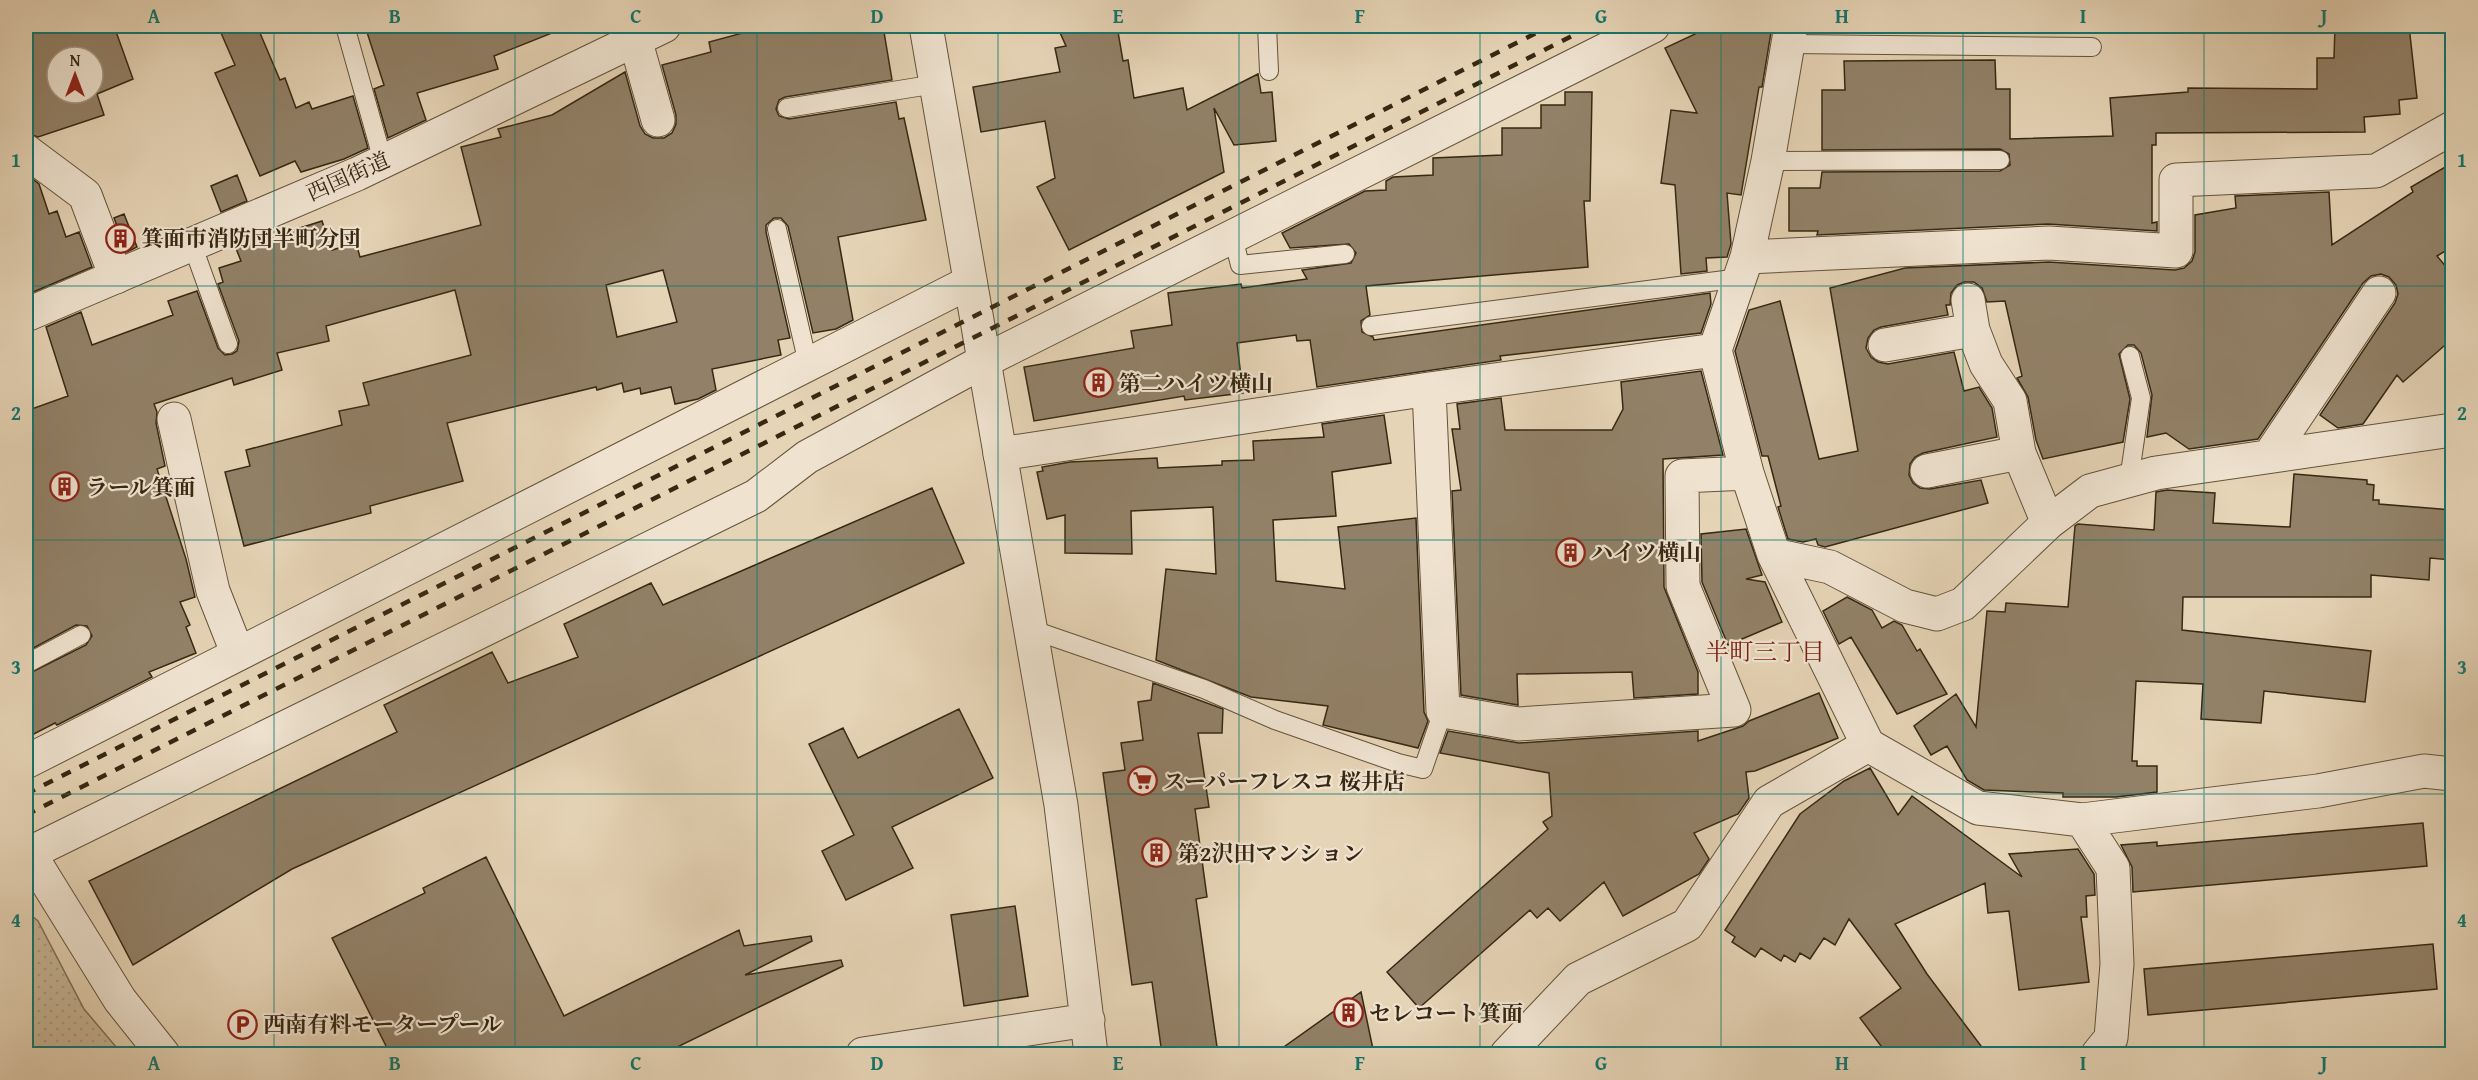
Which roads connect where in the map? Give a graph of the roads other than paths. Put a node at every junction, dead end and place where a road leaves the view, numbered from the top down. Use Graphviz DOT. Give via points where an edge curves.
graph roads {
  1 [pos="345,26"];
  2 [pos="664,26"];
  3 [pos="926,26"];
  4 [pos="1267,26"];
  5 [pos="1653,26"];
  6 [pos="1789,35"];
  7 [pos="635,39"];
  8 [pos="2092,46"];
  9 [pos="1269,71"];
  10 [pos="936,84"];
  11 [pos="787,108"];
  12 [pos="658,120"];
  13 [pos="2452,128"];
  14 [pos="26,151"];
  15 [pos="2000,160"];
  16 [pos="383,161"];
  17 [pos="1768,161"];
  18 [pos="777,229"];
  19 [pos="1233,237"];
  20 [pos="192,244"];
  21 [pos="1345,254"];
  22 [pos="1743,268"];
  23 [pos="116,277"];
  24 [pos="970,282"];
  25 [pos="2379,293"];
  26 [pos="26,315"];
  27 [pos="1371,326"];
  28 [pos="228,344"];
  29 [pos="1886,345"];
  30 [pos="1715,350"];
  31 [pos="2130,356"];
  32 [pos="984,361"];
  33 [pos="808,364"];
  34 [pos="1429,389"];
  35 [pos="174,419"];
  36 [pos="2452,430"];
  37 [pos="2019,453"];
  38 [pos="1000,454"];
  39 [pos="2270,455"];
  40 [pos="1927,471"];
  41 [pos="1747,473"];
  42 [pos="2129,480"];
  43 [pos="2048,523"];
  44 [pos="1774,555"];
  45 [pos="1030,629"];
  46 [pos="81,635"];
  47 [pos="237,652"];
  48 [pos="26,664"];
  49 [pos="1443,711"];
  50 [pos="1868,745"];
  51 [pos="26,762"];
  52 [pos="2452,774"];
  53 [pos="2082,820"];
  54 [pos="27,854"];
  55 [pos="1088,1020"];
  56 [pos="164,1054"];
  57 [pos="863,1054"];
  58 [pos="1091,1054"];
  59 [pos="1507,1054"];
  60 [pos="2098,1054"];
  1 -- 16 [label="lane"];
  2 -- 7 [label="street, 西国街道"];
  3 -- 10 [label="street"];
  4 -- 9 [label="lane"];
  5 -- 19 [label="street"];
  6 -- 8 [label="lane"];
  6 -- 17 [label="street"];
  7 -- 12 [label="street"];
  7 -- 16 [label="street, 西国街道"];
  10 -- 11 [label="lane"];
  10 -- 24 [label="street"];
  13 -- 22 [label="street" via="2376,171 2176,180 2176,251 2049,243"];
  14 -- 23 [label="street" via="85,195"];
  15 -- 17 [label="lane"];
  16 -- 20 [label="street, 西国街道"];
  17 -- 22 [label="street"];
  18 -- 33 [label="lane"];
  19 -- 21 [label="lane" via="1240,266"];
  19 -- 32 [label="street"];
  20 -- 23 [label="street, 西国街道"];
  20 -- 28 [label="lane"];
  22 -- 27 [label="lane"];
  22 -- 30 [label="street"];
  23 -- 26 [label="street, 西国街道"];
  24 -- 32 [label="street"];
  24 -- 33 [label="street"];
  25 -- 39 [label="street"];
  29 -- 37 [label="street" via="1970,315 1986,364 2010,401"];
  30 -- 34 [label="street"];
  30 -- 41 [label="street"];
  31 -- 42 [label="lane" via="2141,398"];
  32 -- 38 [label="street"];
  32 -- 54 [label="street" via="807,457 756,496"];
  33 -- 47 [label="street"];
  34 -- 38 [label="street"];
  34 -- 49 [label="street"];
  35 -- 47 [label="street" via="213,591"];
  36 -- 39 [label="street"];
  37 -- 40 [label="street"];
  37 -- 43 [label="street"];
  38 -- 45 [label="street"];
  39 -- 42 [label="street"];
  41 -- 44 [label="street"];
  41 -- 49 [label="street" via="1682,476 1683,586 1734,710 1518,724"];
  42 -- 43 [label="street" via="2090,492"];
  43 -- 44 [label="street" via="1963,604 1937,614 1905,606 1830,567"];
  44 -- 50 [label="street"];
  45 -- 49 [label="lane" via="1204,689 1275,720 1423,769"];
  45 -- 55 [label="street" via="1061,805"];
  46 -- 48 [label="lane"];
  47 -- 51 [label="street"];
  50 -- 53 [label="street" via="1978,808"];
  50 -- 59 [label="street" via="1769,802 1688,925 1578,979"];
  52 -- 53 [label="street" via="2424,771 2318,791"];
  53 -- 60 [label="street" via="2113,868 2117,963 2111,1038"];
  54 -- 56 [label="street" via="120,1000"];
  55 -- 57 [label="street"];
  55 -- 58 [label="street"];
}
